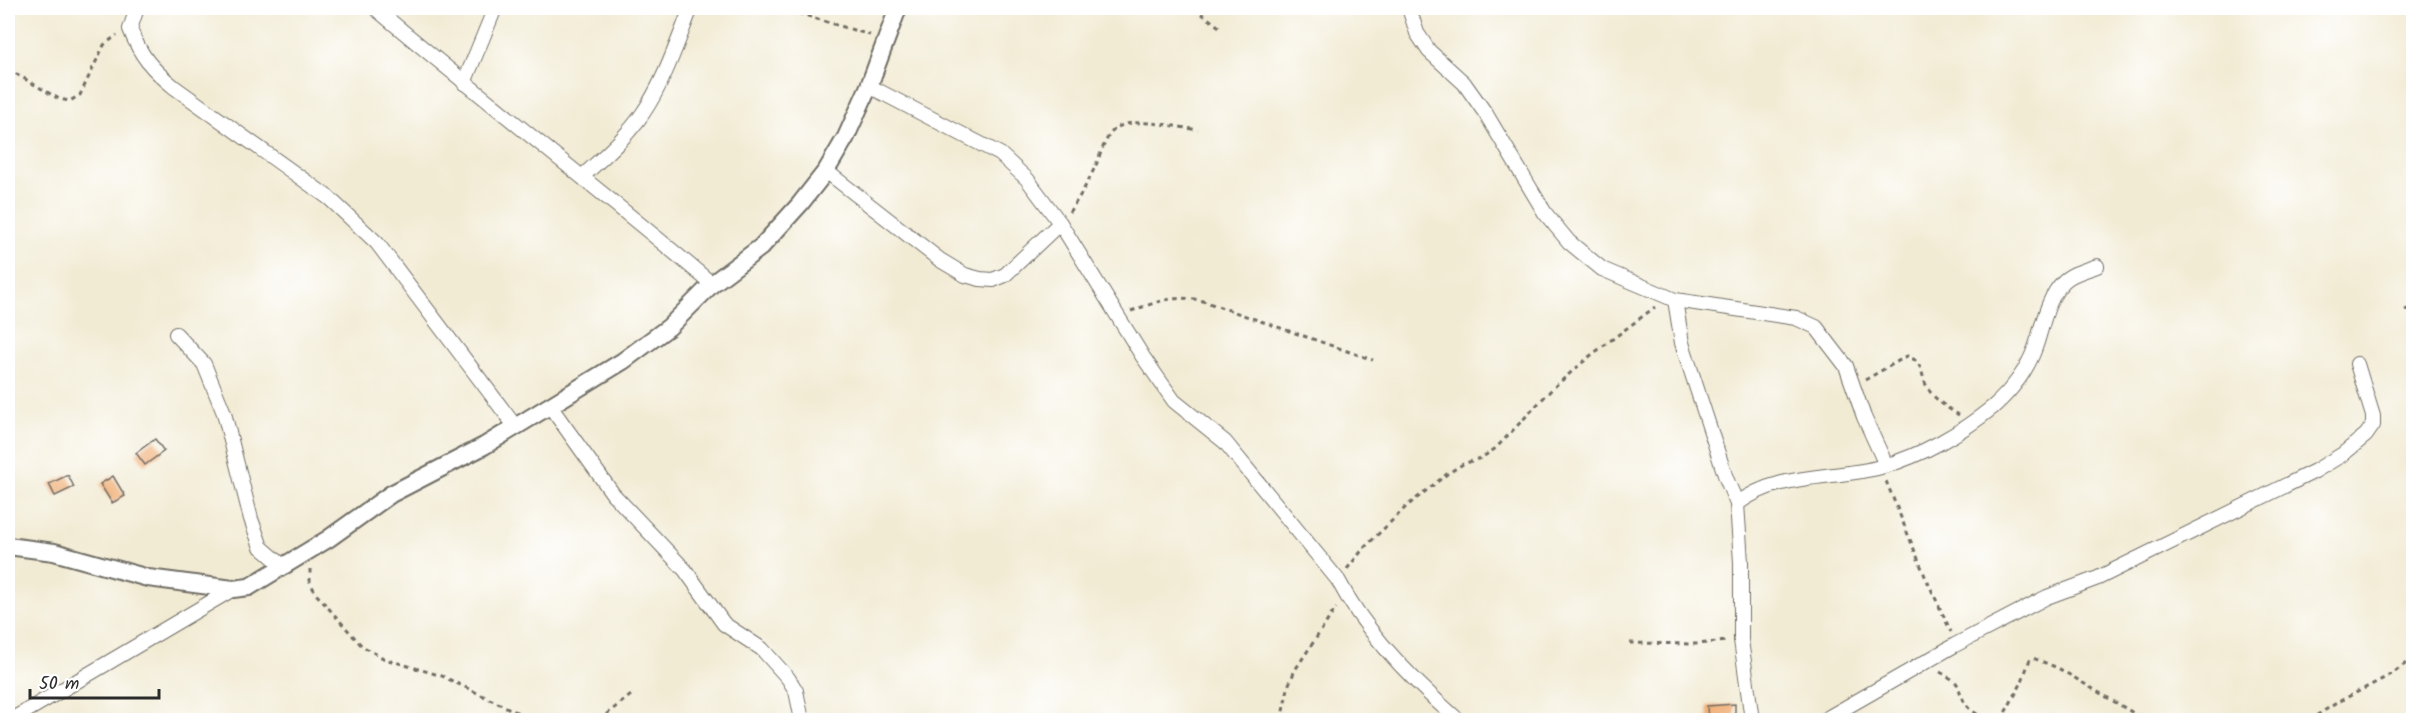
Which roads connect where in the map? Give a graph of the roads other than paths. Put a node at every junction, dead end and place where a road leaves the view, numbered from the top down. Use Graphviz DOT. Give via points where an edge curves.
graph roads {
  1 [pos="137,8"];
  2 [pos="375,8"];
  3 [pos="495,8"];
  4 [pos="691,8"];
  5 [pos="898,8"];
  6 [pos="1409,8"];
  7 [pos="464,83"];
  8 [pos="869,86"];
  9 [pos="826,171"];
  10 [pos="582,177"];
  11 [pos="1060,223"];
  12 [pos="2097,266"];
  13 [pos="712,284"];
  14 [pos="1672,299"];
  15 [pos="176,334"];
  16 [pos="2357,364"];
  17 [pos="550,406"];
  18 [pos="515,426"];
  19 [pos="1883,466"];
  20 [pos="1737,504"];
  21 [pos="8,546"];
  22 [pos="283,566"];
  23 [pos="233,589"];
  24 [pos="11,720"];
  25 [pos="802,720"];
  26 [pos="1458,720"];
  27 [pos="1752,720"];
  28 [pos="1824,720"];
  1 -- 18 [label="street" via="130,29 138,51 153,69 329,198 377,243"];
  2 -- 7 [label="street"];
  3 -- 7 [label="street"];
  4 -- 10 [label="street" via="643,113"];
  5 -- 8 [label="street"];
  6 -- 14 [label="street" via="1423,42 1464,83 1545,213 1569,242 1602,269"];
  7 -- 10 [label="street"];
  8 -- 9 [label="street"];
  8 -- 11 [label="street" via="1000,154 1027,179"];
  9 -- 11 [label="street" via="940,260 980,279 993,280 1005,275"];
  9 -- 13 [label="street" via="761,247"];
  10 -- 13 [label="street"];
  11 -- 26 [label="street" via="1174,401 1225,442 1338,580 1375,635"];
  12 -- 19 [label="street" via="2065,280 2044,316 2027,366 1993,406 1938,445"];
  13 -- 17 [label="street" via="669,327"];
  14 -- 19 [label="street" via="1796,318 1816,327 1846,366"];
  14 -- 20 [label="street" via="1682,343"];
  15 -- 22 [label="street" via="204,364 224,413 236,469 261,547"];
  16 -- 28 [label="street" via="2373,425 2343,454 2254,503 2098,578 2048,597"];
  17 -- 18 [label="street"];
  17 -- 25 [label="street" via="613,494 686,570 724,624 762,649 788,678 796,691"];
  18 -- 22 [label="street" via="391,494"];
  19 -- 20 [label="street" via="1783,482 1753,492"];
  20 -- 27 [label="street" via="1741,640"];
  21 -- 23 [label="street" via="54,552 147,579"];
  22 -- 23 [label="street" via="249,586"];
  23 -- 24 [label="street"];
}
